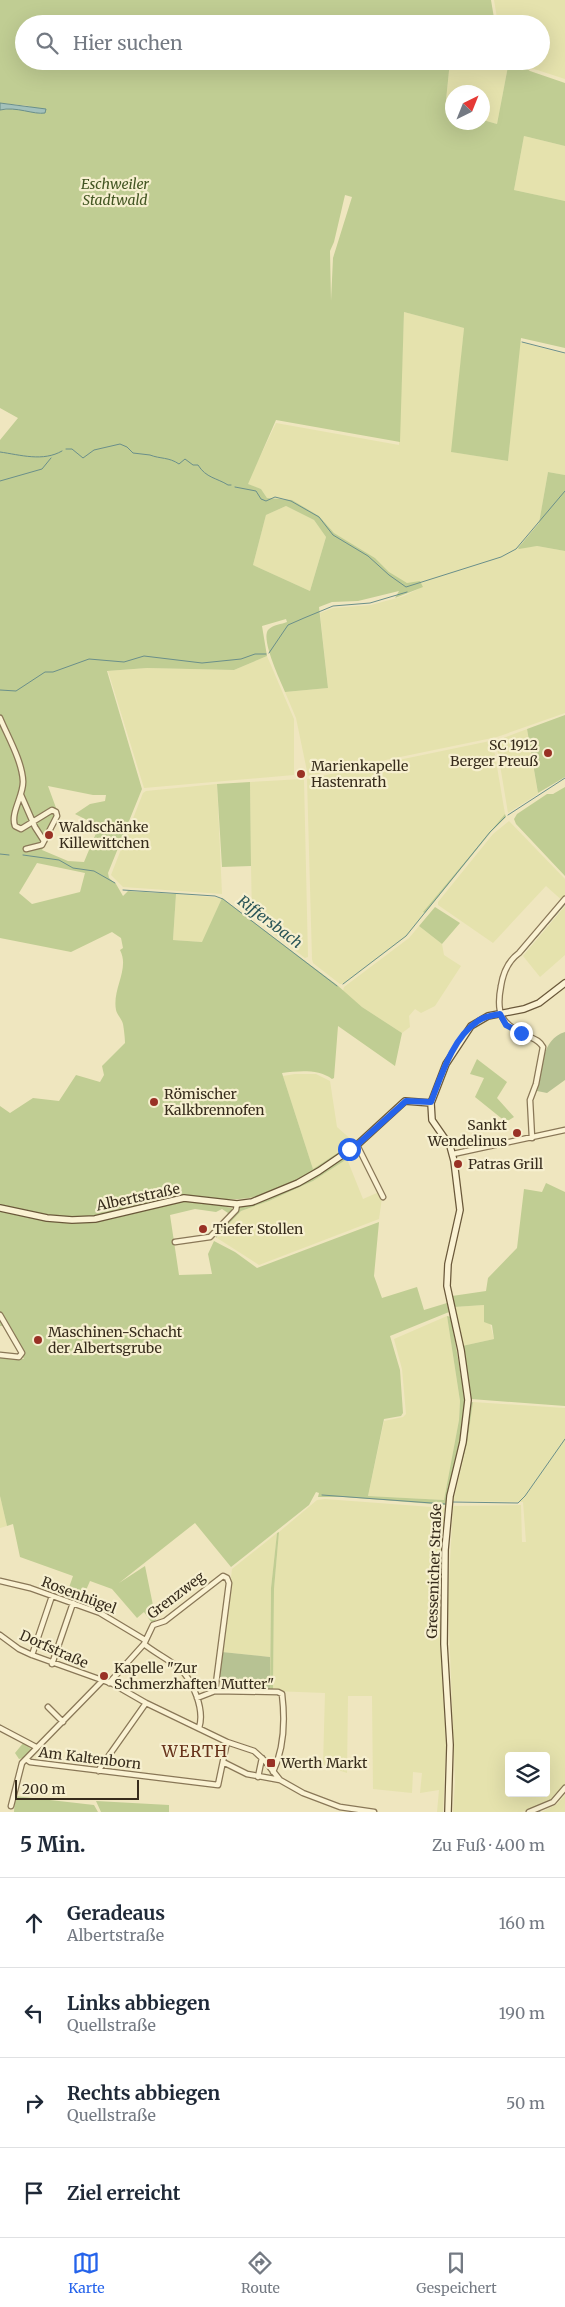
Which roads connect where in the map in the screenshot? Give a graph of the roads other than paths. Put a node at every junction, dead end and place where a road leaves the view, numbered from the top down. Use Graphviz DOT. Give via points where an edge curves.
graph roads {
  1 [pos="0,718"];
  2 [pos="21,795"];
  3 [pos="33,822"];
  4 [pos="44,841"];
  5 [pos="26,849"];
  6 [pos="565,899"];
  7 [pos="565,983"];
  8 [pos="500,1014"];
  9 [pos="431,1102"];
  10 [pos="565,1130"];
  11 [pos="532,1138"];
  12 [pos="357,1145"];
  13 [pos="453,1154"];
  14 [pos="383,1197"];
  15 [pos="237,1204"];
  16 [pos="0,1208"];
  17 [pos="174,1242"];
  18 [pos="0,1315"];
  19 [pos="0,1355"];
  20 [pos="0,1581"];
  21 [pos="52,1596"];
  22 [pos="73,1603"];
  23 [pos="0,1635"];
  24 [pos="145,1642"];
  25 [pos="32,1655"];
  26 [pos="52,1664"];
  27 [pos="102,1681"];
  28 [pos="109,1683"];
  29 [pos="215,1691"];
  30 [pos="197,1698"];
  31 [pos="146,1704"];
  32 [pos="48,1707"];
  33 [pos="63,1722"];
  34 [pos="0,1728"];
  35 [pos="199,1728"];
  36 [pos="228,1742"];
  37 [pos="36,1747"];
  38 [pos="262,1758"];
  39 [pos="26,1759"];
  40 [pos="223,1762"];
  41 [pos="98,1771"];
  42 [pos="273,1772"];
  43 [pos="258,1777"];
  44 [pos="280,1780"];
  45 [pos="565,1788"];
  46 [pos="11,1806"];
  47 [pos="374,1812"];
  48 [pos="448,1812"];
  49 [pos="529,1812"];
  1 -- 2 [label="street" via="23,780"];
  2 -- 3 [label="street"];
  2 -- 3 [label="street" via="15,826 21,829"];
  3 -- 4 [label="street"];
  3 -- 4 [label="street" via="49,812 56,812 58,816"];
  4 -- 5 [label="street" via="37,848"];
  6 -- 8 [label="street" via="512,958 501,984"];
  7 -- 8 [label="main road" via="539,1003"];
  8 -- 9 [label="main road" via="470,1026 446,1064"];
  8 -- 11 [label="street" via="506,1025 537,1040 543,1047 530,1100"];
  9 -- 12 [label="main road, Albertstraße" via="406,1101"];
  9 -- 13 [label="main road, Gressenicher Straße" via="432,1120"];
  10 -- 11 [label="street"];
  11 -- 13 [label="street"];
  12 -- 14 [label="street"];
  12 -- 15 [label="main road, Albertstraße" via="298,1183 267,1197"];
  13 -- 48 [label="main road, Gressenicher Straße" via="460,1210 448,1264 447,1286 468,1400 463,1442 450,1496 445,1550 444,1644 450,1745"];
  15 -- 16 [label="main road, Albertstraße" via="184,1198 95,1219 72,1220"];
  15 -- 17 [label="street" via="236,1210 210,1237"];
  18 -- 19 [label="street" via="22,1353 19,1357"];
  20 -- 21 [label="street, Rosenhügel"];
  21 -- 22 [label="street, Rosenhügel"];
  21 -- 25 [label="street"];
  22 -- 24 [label="street, Rosenhügel" via="111,1618"];
  22 -- 26 [label="street"];
  23 -- 25 [label="street, Dorfstraße"];
  24 -- 28 [label="street, Grenzweg"];
  24 -- 29 [label="street, Grenzweg" via="154,1625 165,1621 220,1576 225,1576 229,1584"];
  24 -- 30 [label="street, Rosenhügel" via="154,1653 180,1668"];
  25 -- 26 [label="street, Dorfstraße"];
  26 -- 27 [label="street, Dorfstraße"];
  27 -- 28 [label="street, Dorfstraße"];
  27 -- 33 [label="street, Am Kaltenborn"];
  28 -- 31 [label="street, Dorfstraße"];
  29 -- 30 [label="street"];
  29 -- 42 [label="street" via="282,1694 282,1745"];
  30 -- 35 [label="street" via="202,1716"];
  31 -- 35 [label="street, Dorfstraße"];
  31 -- 41 [label="street"];
  32 -- 33 [label="street"];
  33 -- 37 [label="street, Am Kaltenborn"];
  34 -- 37 [label="street"];
  35 -- 36 [label="street, Dorfstraße"];
  36 -- 38 [label="street, Dorfstraße" via="254,1751"];
  36 -- 40 [label="street"];
  37 -- 39 [label="street, Am Kaltenborn"];
  38 -- 42 [label="street"];
  38 -- 43 [label="street"];
  39 -- 41 [label="street, Am Kaltenborn"];
  39 -- 46 [label="street, Am Kaltenborn"];
  40 -- 41 [label="street, Am Kaltenborn" via="218,1785"];
  40 -- 43 [label="street"];
  42 -- 44 [label="street"];
  43 -- 44 [label="street"];
  44 -- 47 [label="street" via="331,1804"];
  45 -- 49 [label="street" via="553,1802"];
}
